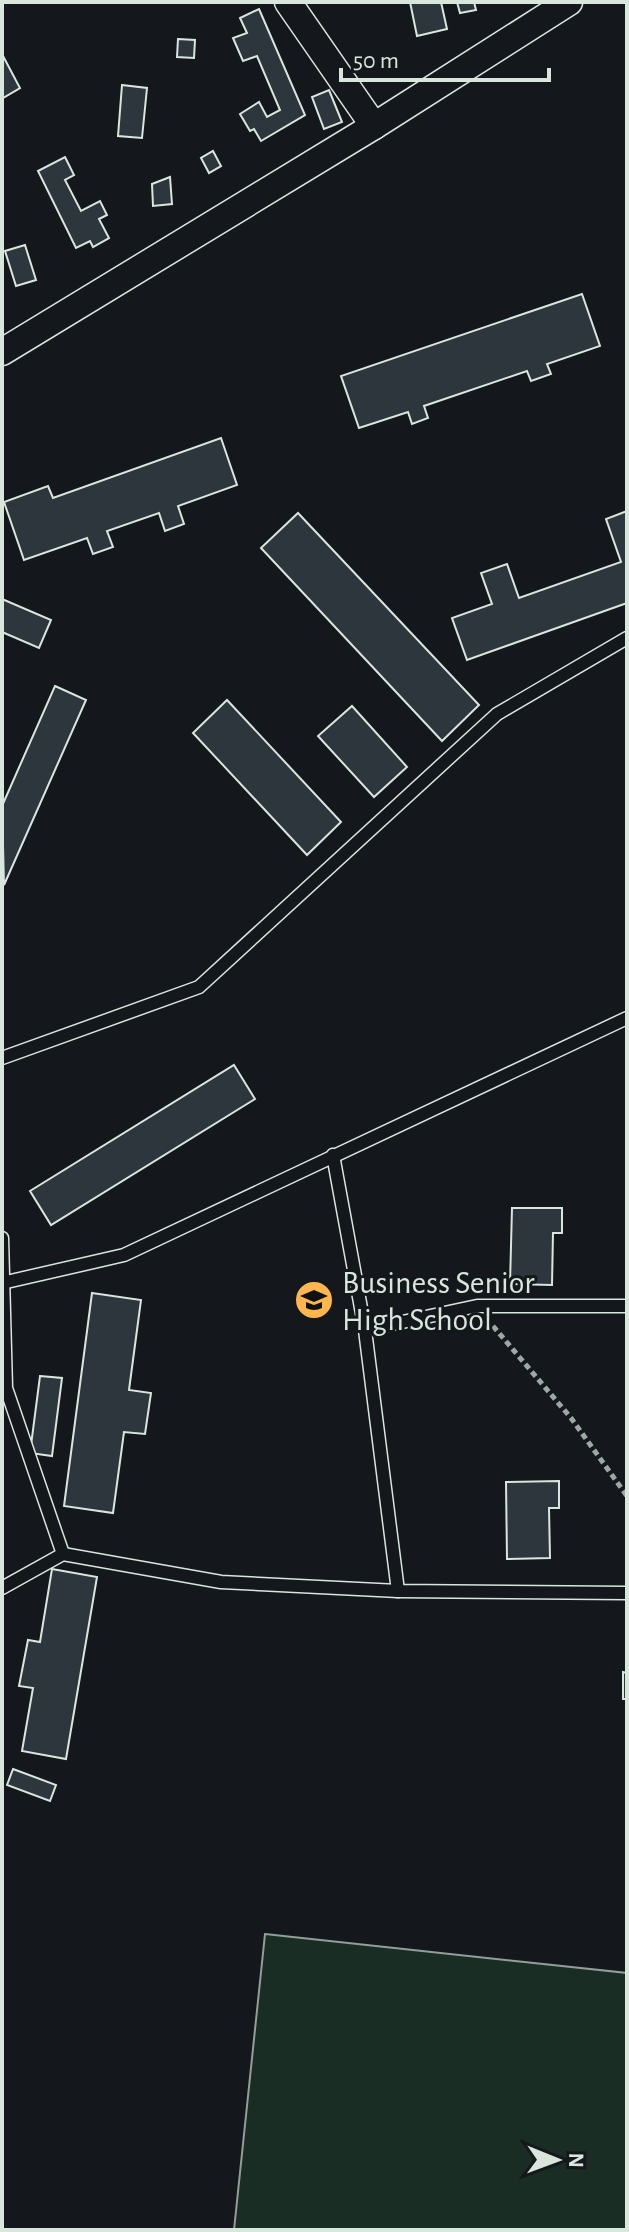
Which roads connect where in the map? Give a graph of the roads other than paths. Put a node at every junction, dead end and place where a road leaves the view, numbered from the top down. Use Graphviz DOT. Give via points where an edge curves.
graph roads {
  1 [pos="288,2"];
  2 [pos="569,2"];
  3 [pos="374,126"];
  4 [pos="2,352"];
  5 [pos="627,638"];
  6 [pos="627,1018"];
  7 [pos="2,1058"];
  8 [pos="333,1155"];
  9 [pos="2,1238"];
  10 [pos="2,1283"];
  11 [pos="627,1306"];
  12 [pos="365,1330"];
  13 [pos="63,1554"];
  14 [pos="2,1588"];
  15 [pos="398,1591"];
  16 [pos="627,1593"];
  1 -- 3 [label="street"];
  2 -- 3 [label="street"];
  3 -- 4 [label="street"];
  5 -- 7 [label="lane" via="497,714 199,987"];
  6 -- 8 [label="lane"];
  8 -- 10 [label="lane" via="124,1255"];
  8 -- 12 [label="lane"];
  9 -- 10 [label="lane"];
  10 -- 13 [label="lane" via="6,1388"];
  11 -- 12 [label="lane" via="477,1306"];
  12 -- 15 [label="lane"];
  13 -- 14 [label="lane"];
  13 -- 15 [label="lane" via="221,1582"];
  15 -- 16 [label="lane"];
}
